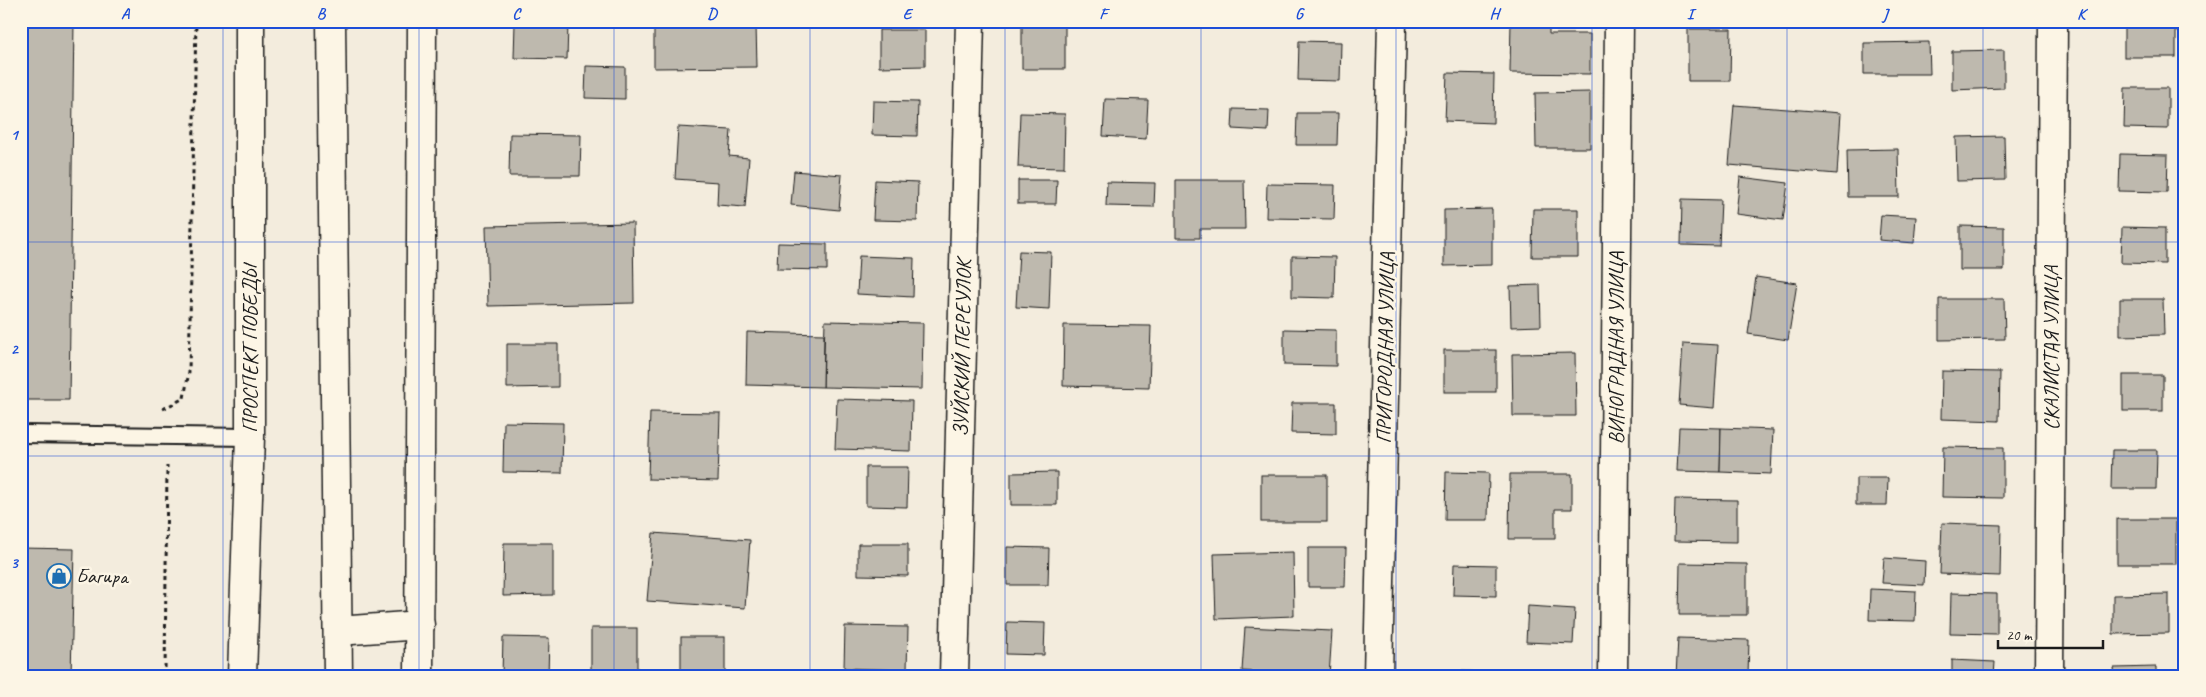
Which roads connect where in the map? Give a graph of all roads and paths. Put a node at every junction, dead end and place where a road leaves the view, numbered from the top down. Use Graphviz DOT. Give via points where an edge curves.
graph roads {
  1 [pos="196,21"];
  2 [pos="250,21"];
  3 [pos="331,21"];
  4 [pos="422,21"];
  5 [pos="970,21"];
  6 [pos="1392,21"];
  7 [pos="1619,21"];
  8 [pos="2053,21"];
  9 [pos="155,413"];
  10 [pos="21,434"];
  11 [pos="250,437"];
  12 [pos="167,466"];
  13 [pos="420,625"];
  14 [pos="338,631"];
  15 [pos="165,676"];
  16 [pos="242,676"];
  17 [pos="338,676"];
  18 [pos="419,676"];
  19 [pos="954,676"];
  20 [pos="1378,676"];
  21 [pos="1613,676"];
  22 [pos="2050,676"];
  1 -- 9 [label="path" via="189,372 184,398"];
  2 -- 11 [label="street, ПРОСПЕКТ ПОБЕДЫ"];
  3 -- 14 [label="street"];
  4 -- 13 [label="street"];
  5 -- 19 [label="street, ЗУЙСКИЙ ПЕРЕУЛОК"];
  6 -- 20 [label="street, ПРИГОРОДНАЯ УЛИЦА"];
  7 -- 21 [label="street, ВИНОГРАДНАЯ УЛИЦА"];
  8 -- 22 [label="street, СКАЛИСТАЯ УЛИЦА"];
  10 -- 11 [label="lane"];
  11 -- 16 [label="street, ПРОСПЕКТ ПОБЕДЫ"];
  12 -- 15 [label="path"];
  13 -- 14 [label="street"];
  13 -- 18 [label="street"];
  14 -- 17 [label="street"];
}
